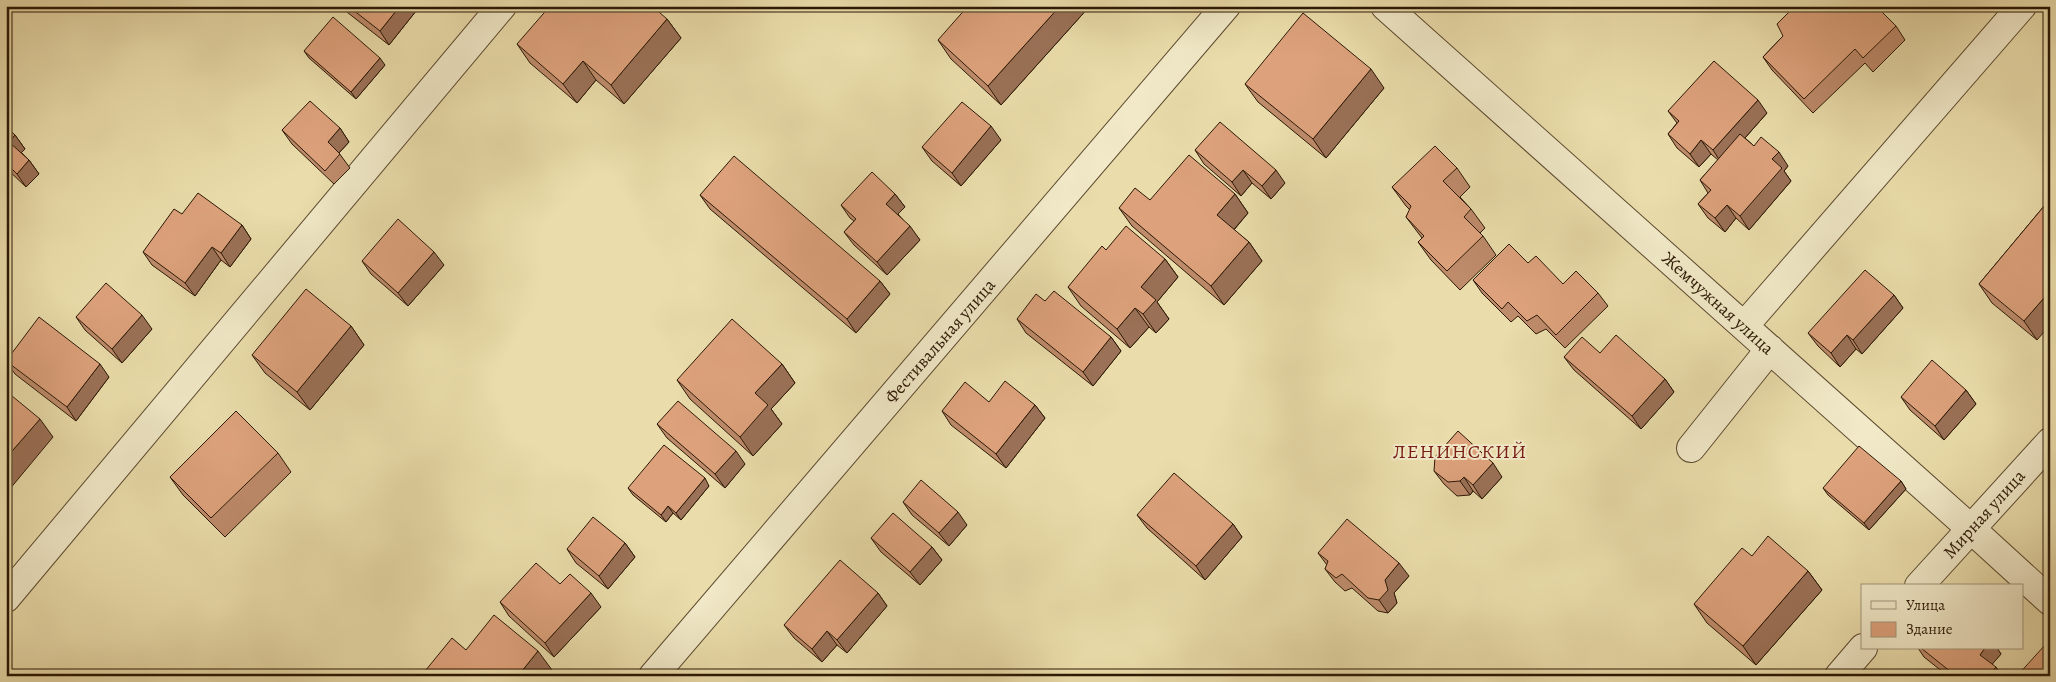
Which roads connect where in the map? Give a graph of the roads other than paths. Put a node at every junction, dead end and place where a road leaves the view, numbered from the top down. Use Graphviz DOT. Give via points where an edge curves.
graph roads {
  1 [pos="502,6"];
  2 [pos="1226,6"];
  3 [pos="1385,6"];
  4 [pos="2022,6"];
  5 [pos="1744,326"];
  6 [pos="1770,349"];
  7 [pos="2050,442"];
  8 [pos="1691,448"];
  9 [pos="1970,528"];
  10 [pos="1921,584"];
  11 [pos="6,598"];
  12 [pos="2050,601"];
  13 [pos="1861,650"];
  14 [pos="653,676"];
  15 [pos="1838,676"];
  1 -- 11 [label="street"];
  2 -- 14 [label="street, Фестивальная улица"];
  3 -- 5 [label="street, Жемчужная улица"];
  4 -- 5 [label="street"];
  5 -- 6 [label="street, Жемчужная улица"];
  6 -- 8 [label="street"];
  6 -- 9 [label="street, Жемчужная улица"];
  7 -- 9 [label="street, Мирная улица"];
  9 -- 10 [label="street, Мирная улица"];
  9 -- 12 [label="street, Жемчужная улица"];
  13 -- 15 [label="street"];
}
